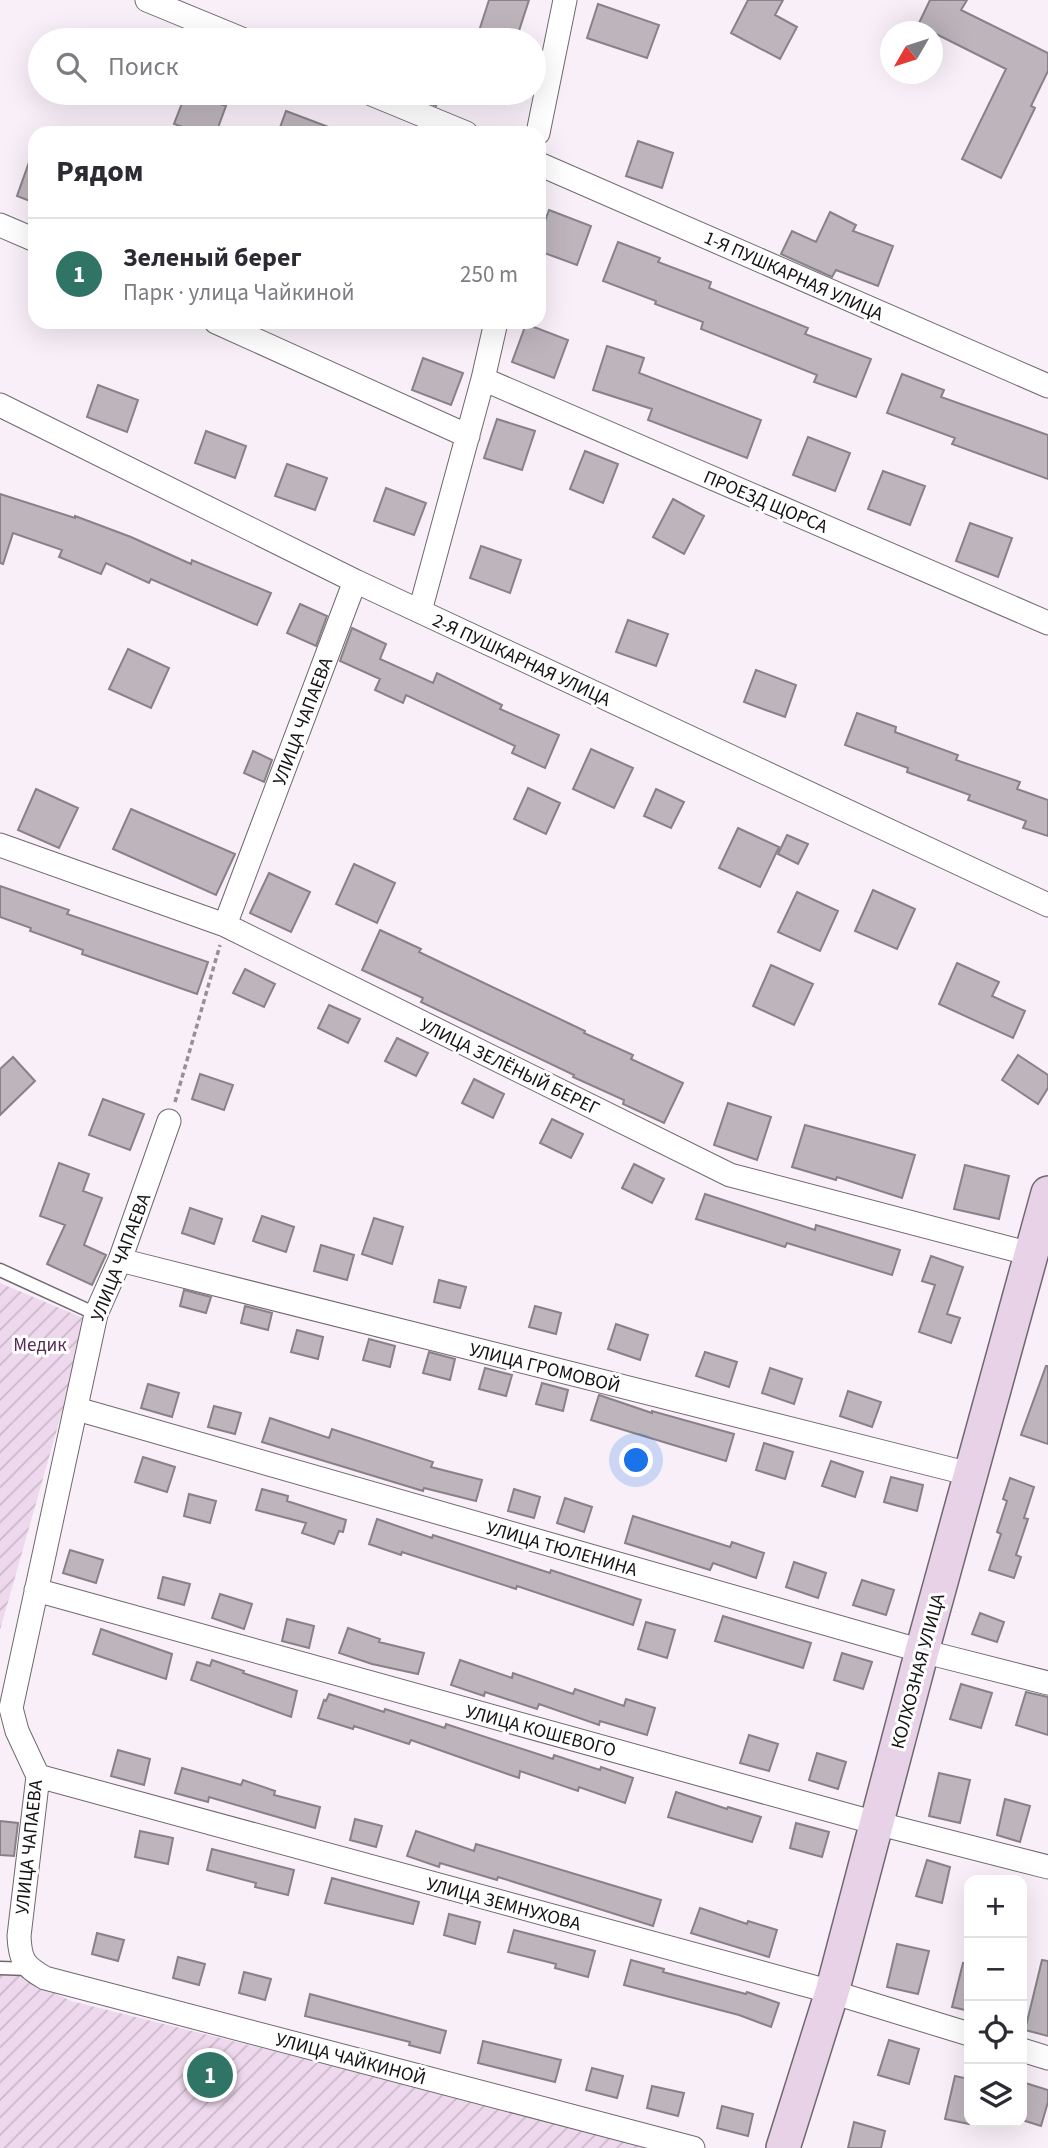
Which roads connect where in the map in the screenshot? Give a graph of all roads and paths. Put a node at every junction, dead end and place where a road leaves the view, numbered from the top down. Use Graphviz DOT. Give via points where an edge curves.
graph roads {
  1 [pos="147,0"];
  2 [pos="565,0"];
  3 [pos="215,28"];
  4 [pos="546,94"];
  5 [pos="398,105"];
  6 [pos="544,105"];
  7 [pos="449,126"];
  8 [pos="539,126"];
  9 [pos="546,167"];
  10 [pos="0,225"];
  11 [pos="28,237"];
  12 [pos="231,329"];
  13 [pos="494,329"];
  14 [pos="483,379"];
  15 [pos="1048,386"];
  16 [pos="0,405"];
  17 [pos="468,436"];
  18 [pos="355,581"];
  19 [pos="420,611"];
  20 [pos="1048,623"];
  21 [pos="0,845"];
  22 [pos="1048,905"];
  23 [pos="225,925"];
  24 [pos="169,1121"];
  25 [pos="1048,1193"];
  26 [pos="1031,1254"];
  27 [pos="120,1260"];
  28 [pos="0,1270"];
  29 [pos="96,1314"];
  30 [pos="77,1409"];
  31 [pos="970,1474"];
  32 [pos="36,1590"];
  33 [pos="922,1651"];
  34 [pos="1048,1684"];
  35 [pos="38,1776"];
  36 [pos="876,1823"];
  37 [pos="1048,1867"];
  38 [pos="24,1961"];
  39 [pos="0,1968"];
  40 [pos="832,1992"];
  41 [pos="964,2032"];
  42 [pos="1027,2052"];
  43 [pos="1048,2058"];
  44 [pos="692,2148"];
  45 [pos="783,2148"];
  1 -- 3 [label="street"];
  2 -- 4 [label="street"];
  5 -- 7 [label="street"];
  6 -- 8 [label="street"];
  9 -- 15 [label="street, 1-Я ПУШКАРНАЯ УЛИЦА"];
  10 -- 11 [label="street"];
  12 -- 17 [label="street"];
  13 -- 14 [label="street"];
  14 -- 17 [label="street"];
  14 -- 20 [label="street, ПРОЕЗД ЩОРСА"];
  16 -- 18 [label="street, 2-Я ПУШКАРНАЯ УЛИЦА"];
  17 -- 19 [label="street"];
  18 -- 19 [label="street, 2-Я ПУШКАРНАЯ УЛИЦА"];
  18 -- 23 [label="street, УЛИЦА ЧАПАЕВА"];
  19 -- 22 [label="street, 2-Я ПУШКАРНАЯ УЛИЦА"];
  21 -- 23 [label="street, УЛИЦА ЗЕЛЁНЫЙ БЕРЕГ"];
  23 -- 24 [label="path"];
  23 -- 26 [label="street, УЛИЦА ЗЕЛЁНЫЙ БЕРЕГ" via="730,1175"];
  24 -- 27 [label="street, УЛИЦА ЧАПАЕВА"];
  25 -- 26 [label="main road, КОЛХОЗНАЯ УЛИЦА"];
  26 -- 31 [label="main road, КОЛХОЗНАЯ УЛИЦА"];
  27 -- 29 [label="street, УЛИЦА ЧАПАЕВА"];
  27 -- 31 [label="street, УЛИЦА ГРОМОВОЙ"];
  28 -- 29 [label="lane"];
  29 -- 30 [label="street, УЛИЦА ЧАПАЕВА"];
  30 -- 32 [label="street, УЛИЦА ЧАПАЕВА"];
  30 -- 33 [label="street, УЛИЦА ТЮЛЕНИНА"];
  31 -- 33 [label="main road, КОЛХОЗНАЯ УЛИЦА"];
  32 -- 35 [label="street, УЛИЦА ЧАПАЕВА" via="11,1708"];
  32 -- 36 [label="street, УЛИЦА КОШЕВОГО"];
  33 -- 34 [label="street, УЛИЦА ТЮЛЕНИНА"];
  33 -- 36 [label="main road, КОЛХОЗНАЯ УЛИЦА"];
  35 -- 38 [label="street, УЛИЦА ЧАПАЕВА" via="19,1936"];
  35 -- 40 [label="street, УЛИЦА ЗЕМНУХОВА"];
  36 -- 37 [label="street, УЛИЦА КОШЕВОГО"];
  36 -- 40 [label="main road, КОЛХОЗНАЯ УЛИЦА"];
  38 -- 39 [label="lane"];
  38 -- 44 [label="street, УЛИЦА ЧАЙКИНОЙ" via="45,1978"];
  40 -- 41 [label="street, УЛИЦА ЗЕМНУХОВА"];
  40 -- 45 [label="main road, КОЛХОЗНАЯ УЛИЦА"];
  42 -- 43 [label="street"];
}
